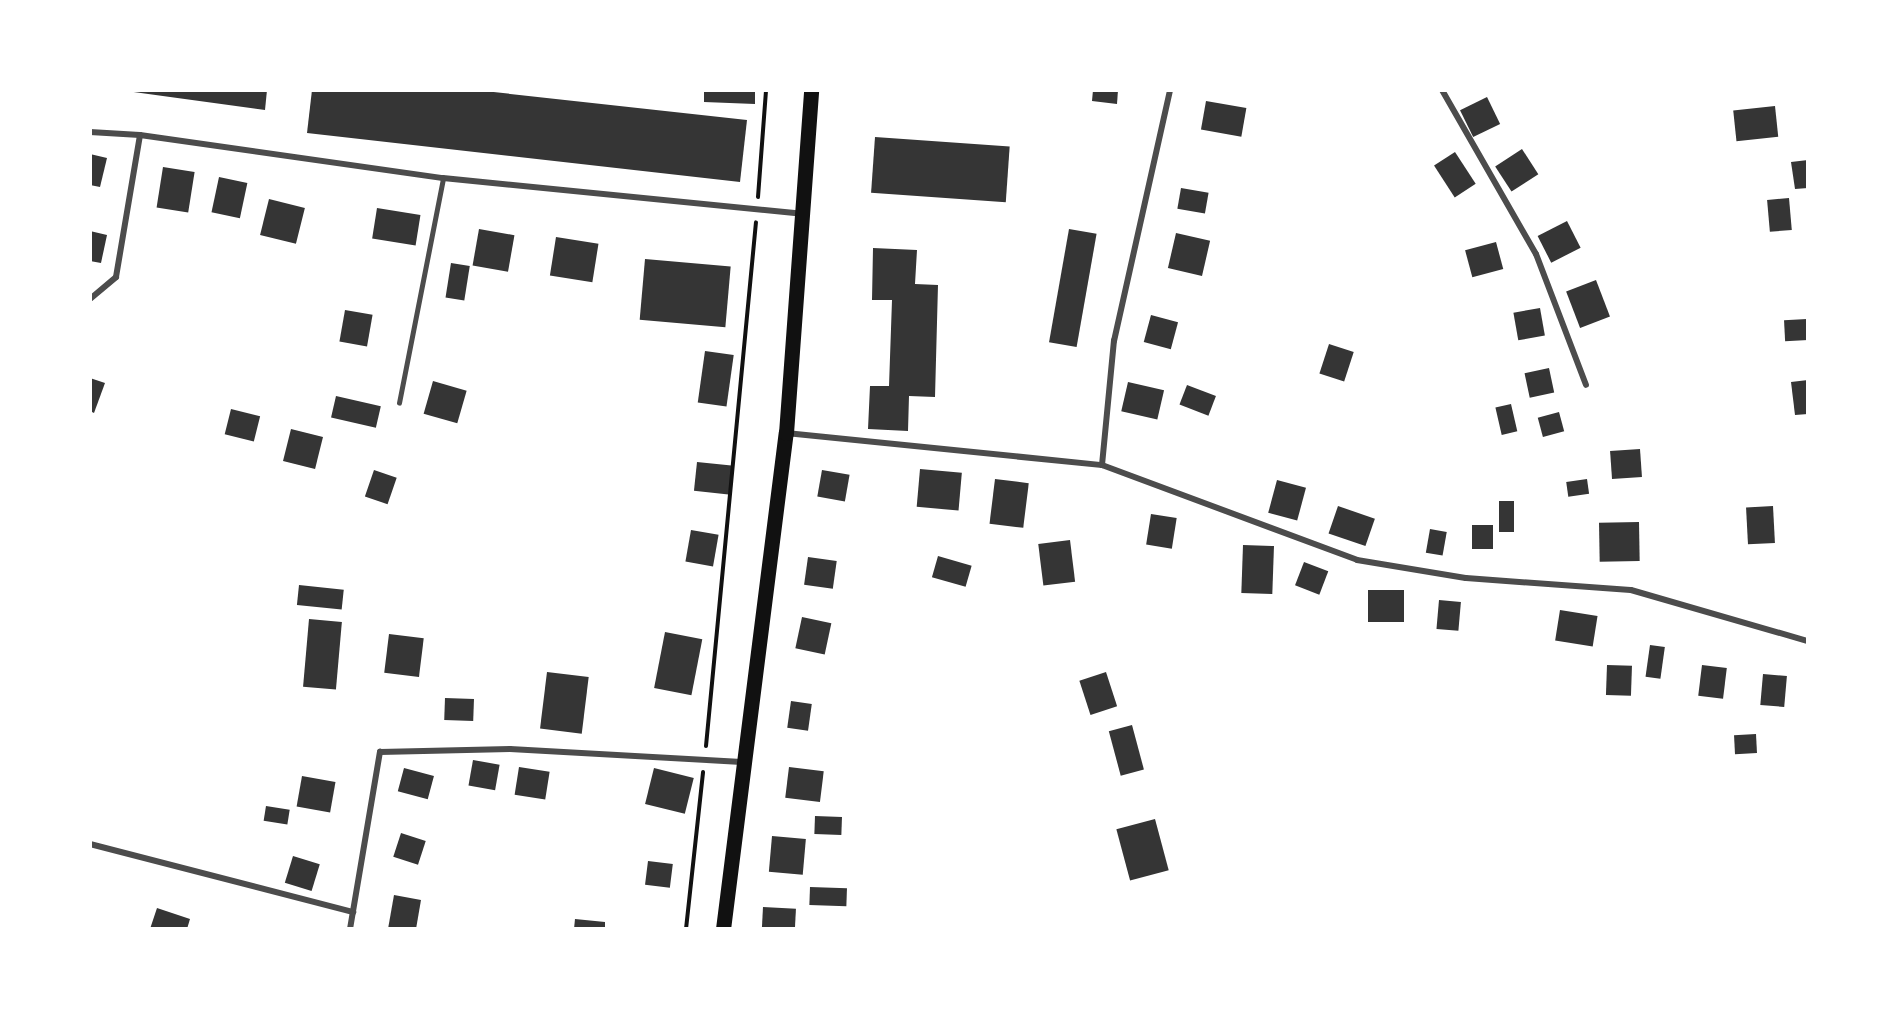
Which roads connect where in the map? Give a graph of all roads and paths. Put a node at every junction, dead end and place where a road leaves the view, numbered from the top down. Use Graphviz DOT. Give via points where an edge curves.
graph roads {
  1 [pos="766,90"];
  2 [pos="811,90"];
  3 [pos="1170,90"];
  4 [pos="1442,90"];
  5 [pos="90,132"];
  6 [pos="140,135"];
  7 [pos="443,178"];
  8 [pos="757,210"];
  9 [pos="803,214"];
  10 [pos="90,299"];
  11 [pos="1586,386"];
  12 [pos="399,403"];
  13 [pos="786,434"];
  14 [pos="1102,465"];
  15 [pos="1808,641"];
  16 [pos="705,760"];
  17 [pos="746,762"];
  18 [pos="90,844"];
  19 [pos="353,912"];
  20 [pos="350,929"];
  21 [pos="687,929"];
  22 [pos="723,929"];
  1 -- 8 [label="path"];
  2 -- 9 [label="main road"];
  3 -- 14 [label="street" via="1114,341"];
  4 -- 11 [label="street" via="1536,254"];
  5 -- 6 [label="street"];
  6 -- 7 [label="street"];
  6 -- 10 [label="street" via="116,277"];
  7 -- 8 [label="street"];
  7 -- 12 [label="lane"];
  8 -- 9 [label="street"];
  8 -- 16 [label="path"];
  9 -- 13 [label="main road"];
  13 -- 14 [label="street"];
  13 -- 17 [label="main road"];
  14 -- 15 [label="street" via="1357,560 1466,578 1631,590"];
  16 -- 17 [label="street"];
  16 -- 19 [label="street" via="510,749 380,752"];
  16 -- 21 [label="path"];
  17 -- 22 [label="main road"];
  18 -- 19 [label="street"];
  19 -- 20 [label="street"];
}
